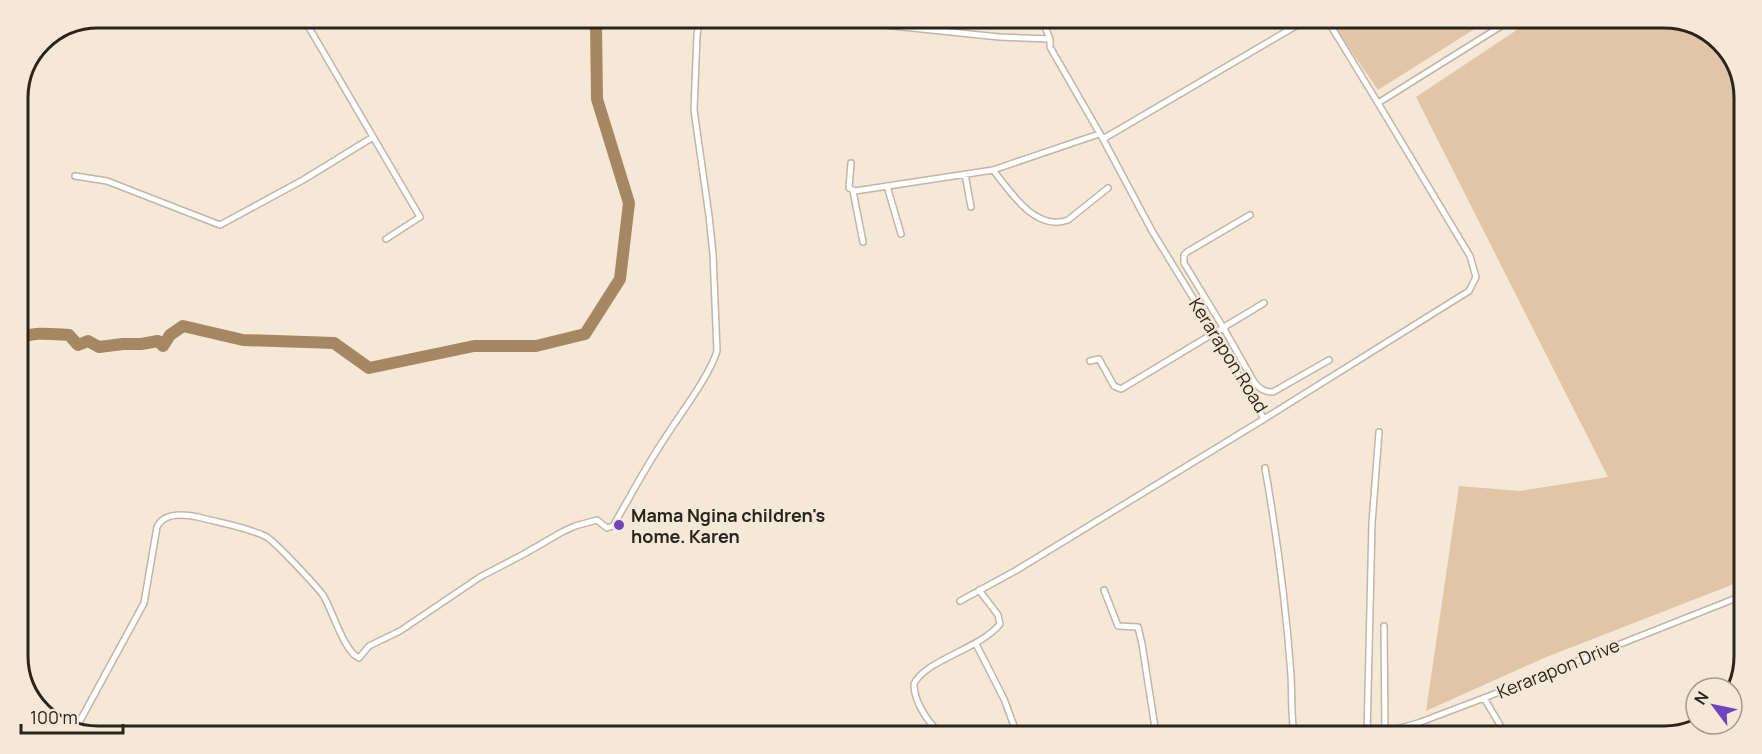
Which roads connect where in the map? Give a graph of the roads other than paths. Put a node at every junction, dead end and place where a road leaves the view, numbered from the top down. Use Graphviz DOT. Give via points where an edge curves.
graph roads {
  1 [pos="309,28"];
  2 [pos="698,28"];
  3 [pos="912,28"];
  4 [pos="1045,28"];
  5 [pos="1292,28"];
  6 [pos="1332,28"];
  7 [pos="1498,28"];
  8 [pos="1050,39"];
  9 [pos="1377,104"];
  10 [pos="1101,136"];
  11 [pos="373,137"];
  12 [pos="850,163"];
  13 [pos="993,170"];
  14 [pos="965,174"];
  15 [pos="75,176"];
  16 [pos="887,186"];
  17 [pos="1108,188"];
  18 [pos="853,190"];
  19 [pos="971,207"];
  20 [pos="1250,215"];
  21 [pos="901,234"];
  22 [pos="386,239"];
  23 [pos="863,242"];
  24 [pos="1264,303"];
  25 [pos="1223,327"];
  26 [pos="1214,333"];
  27 [pos="1329,360"];
  28 [pos="1090,361"];
  29 [pos="1264,419"];
  30 [pos="1379,432"];
  31 [pos="1265,468"];
  32 [pos="979,590"];
  33 [pos="1104,590"];
  34 [pos="1734,599"];
  35 [pos="960,601"];
  36 [pos="1384,626"];
  37 [pos="976,644"];
  38 [pos="1484,698"];
  39 [pos="79,722"];
  40 [pos="933,726"];
  41 [pos="1014,726"];
  42 [pos="1155,726"];
  43 [pos="1293,726"];
  44 [pos="1367,726"];
  45 [pos="1385,726"];
  46 [pos="1407,726"];
  47 [pos="1501,726"];
  1 -- 11 [label="street"];
  2 -- 39 [label="street" via="694,110 712,245 717,351 613,526 607,528 595,520 562,532 480,577 400,631 369,646 359,658 336,626 323,595 270,539 242,527 192,516 166,517 157,527 144,603"];
  3 -- 8 [label="street"];
  4 -- 8 [label="street, Kerarapon Road"];
  5 -- 10 [label="street"];
  6 -- 9 [label="street, Kerarapon Road"];
  7 -- 9 [label="street"];
  8 -- 10 [label="street, Kerarapon Road" via="1050,47"];
  9 -- 29 [label="street, Kerarapon Road" via="1470,256 1475,281 1470,291"];
  10 -- 13 [label="street"];
  10 -- 26 [label="street, Kerarapon Road" via="1152,231"];
  11 -- 15 [label="street" via="220,225 107,182"];
  11 -- 22 [label="street" via="420,217"];
  12 -- 18 [label="street" via="849,188"];
  13 -- 14 [label="street"];
  13 -- 17 [label="street" via="1036,217 1057,223 1068,220"];
  14 -- 16 [label="street"];
  14 -- 19 [label="street"];
  16 -- 18 [label="street"];
  16 -- 21 [label="street"];
  18 -- 23 [label="street"];
  20 -- 25 [label="street" via="1187,252 1183,259"];
  24 -- 25 [label="street"];
  25 -- 26 [label="street"];
  25 -- 27 [label="street" via="1254,382 1264,391 1278,390"];
  26 -- 28 [label="street" via="1121,389 1114,386 1099,359"];
  26 -- 29 [label="street, Kerarapon Road"];
  29 -- 32 [label="street"];
  30 -- 44 [label="street" via="1371,532"];
  31 -- 43 [label="street" via="1284,606"];
  32 -- 35 [label="street"];
  32 -- 37 [label="street" via="1000,621"];
  33 -- 42 [label="street" via="1118,626 1138,627"];
  34 -- 38 [label="street, Kerarapon Drive"];
  36 -- 45 [label="street"];
  37 -- 40 [label="street" via="940,662 915,681 916,697"];
  37 -- 41 [label="street"];
  38 -- 46 [label="street, Kerarapon Drive"];
  38 -- 47 [label="street"];
}
